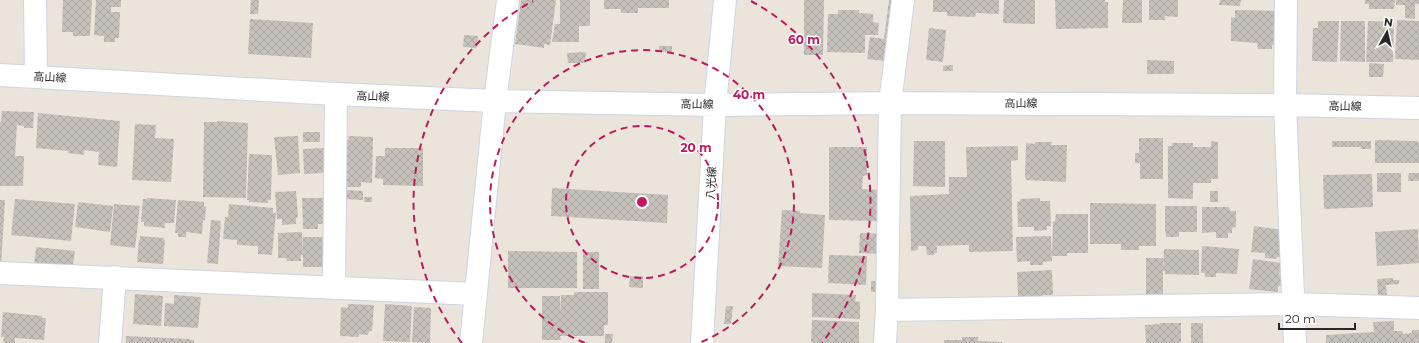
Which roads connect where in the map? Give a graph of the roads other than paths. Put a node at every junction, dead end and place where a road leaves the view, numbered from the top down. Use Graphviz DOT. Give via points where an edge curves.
graph roads {
  1 [pos="35,0"];
  2 [pos="508,0"];
  3 [pos="725,0"];
  4 [pos="903,0"];
  5 [pos="1286,0"];
  6 [pos="0,75"];
  7 [pos="36,76"];
  8 [pos="336,94"];
  9 [pos="495,101"];
  10 [pos="890,103"];
  11 [pos="715,105"];
  12 [pos="1285,105"];
  13 [pos="1419,108"];
  14 [pos="0,273"];
  15 [pos="115,278"];
  16 [pos="334,288"];
  17 [pos="476,294"];
  18 [pos="1294,304"];
  19 [pos="1419,308"];
  20 [pos="887,310"];
  21 [pos="110,343"];
  22 [pos="471,343"];
  23 [pos="702,343"];
  24 [pos="885,343"];
  25 [pos="1295,343"];
  1 -- 7 [label="street"];
  2 -- 9 [label="street"];
  3 -- 11 [label="street, 八光線"];
  4 -- 10 [label="street"];
  5 -- 12 [label="street"];
  6 -- 7 [label="street, 高山線"];
  7 -- 8 [label="street, 高山線"];
  8 -- 9 [label="street, 高山線"];
  8 -- 16 [label="street"];
  9 -- 11 [label="street, 高山線"];
  9 -- 17 [label="street"];
  10 -- 11 [label="street, 高山線"];
  10 -- 12 [label="street, 高山線"];
  10 -- 20 [label="street"];
  11 -- 23 [label="street, 八光線"];
  12 -- 13 [label="street, 高山線"];
  12 -- 18 [label="street"];
  14 -- 15 [label="street"];
  15 -- 16 [label="street"];
  15 -- 21 [label="street"];
  16 -- 17 [label="street"];
  17 -- 22 [label="street"];
  18 -- 19 [label="street"];
  18 -- 20 [label="street"];
  18 -- 25 [label="street"];
  20 -- 24 [label="street"];
}
